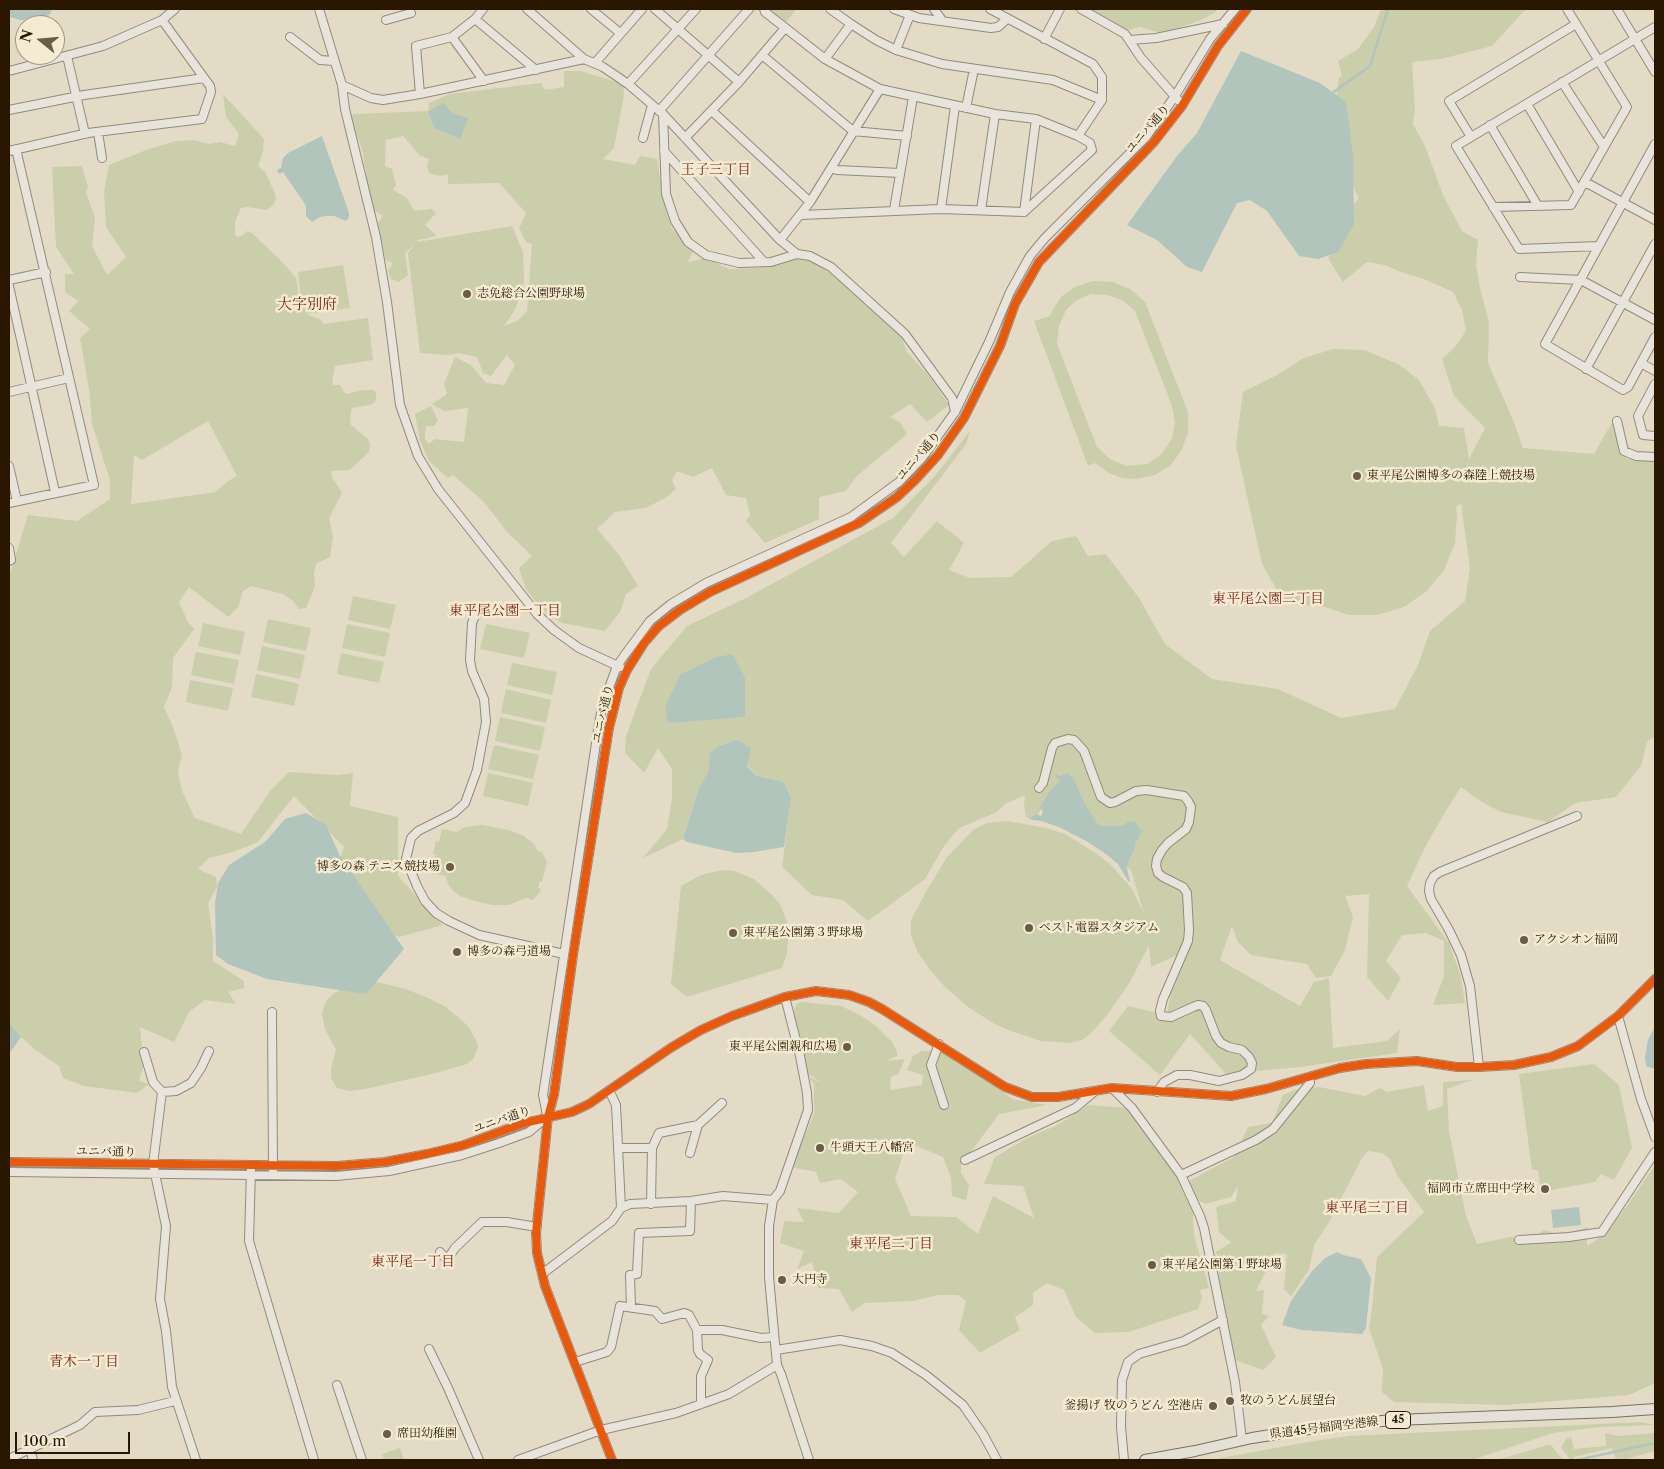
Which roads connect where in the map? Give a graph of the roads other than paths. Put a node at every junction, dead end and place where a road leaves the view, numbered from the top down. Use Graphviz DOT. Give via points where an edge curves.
graph roads {
  1 [pos="175,9"];
  2 [pos="319,9"];
  3 [pos="394,9"];
  4 [pos="484,9"];
  5 [pos="527,9"];
  6 [pos="591,9"];
  7 [pos="642,9"];
  8 [pos="655,9"];
  9 [pos="696,9"];
  10 [pos="750,9"];
  11 [pos="764,9"];
  12 [pos="830,9"];
  13 [pos="894,9"];
  14 [pos="934,9"];
  15 [pos="990,9"];
  16 [pos="1060,9"];
  17 [pos="1081,9"];
  18 [pos="1234,9"];
  19 [pos="1248,9"];
  20 [pos="1567,9"];
  21 [pos="1617,9"];
  22 [pos="411,13"];
  23 [pos="910,15"];
  24 [pos="396,17"];
  25 [pos="475,19"];
  26 [pos="1007,19"];
  27 [pos="162,20"];
  28 [pos="386,20"];
  29 [pos="942,20"];
  30 [pos="1222,23"];
  31 [pos="851,24"];
  32 [pos="1576,24"];
  33 [pos="1655,27"];
  34 [pos="785,28"];
  35 [pos="678,29"];
  36 [pos="1230,29"];
  37 [pos="620,33"];
  38 [pos="290,37"];
  39 [pos="452,37"];
  40 [pos="1635,38"];
  41 [pos="1044,39"];
  42 [pos="1130,40"];
  43 [pos="896,50"];
  44 [pos="762,54"];
  45 [pos="710,55"];
  46 [pos="67,56"];
  47 [pos="584,59"];
  48 [pos="825,59"];
  49 [pos="1600,60"];
  50 [pos="334,61"];
  51 [pos="594,63"];
  52 [pos="974,69"];
  53 [pos="536,70"];
  54 [pos="9,71"];
  55 [pos="1655,72"];
  56 [pos="204,78"];
  57 [pos="484,80"];
  58 [pos="739,82"];
  59 [pos="1562,82"];
  60 [pos="628,84"];
  61 [pos="342,85"];
  62 [pos="880,89"];
  63 [pos="420,94"];
  64 [pos="76,96"];
  65 [pos="1175,96"];
  66 [pos="913,97"];
  67 [pos="1102,100"];
  68 [pos="1527,104"];
  69 [pos="652,105"];
  70 [pos="955,106"];
  71 [pos="1182,106"];
  72 [pos="966,108"];
  73 [pos="9,110"];
  74 [pos="712,111"];
  75 [pos="661,112"];
  76 [pos="995,114"];
  77 [pos="1036,118"];
  78 [pos="1490,125"];
  79 [pos="853,131"];
  80 [pos="98,132"];
  81 [pos="85,134"];
  82 [pos="906,136"];
  83 [pos="1078,136"];
  84 [pos="1471,137"];
  85 [pos="643,138"];
  86 [pos="685,138"];
  87 [pos="1655,144"];
  88 [pos="1604,148"];
  89 [pos="12,150"];
  90 [pos="664,151"];
  91 [pos="102,158"];
  92 [pos="831,168"];
  93 [pos="900,173"];
  94 [pos="1585,182"];
  95 [pos="1580,192"];
  96 [pos="810,202"];
  97 [pos="1624,203"];
  98 [pos="1538,206"];
  99 [pos="1493,207"];
  100 [pos="941,209"];
  101 [pos="894,210"];
  102 [pos="981,210"];
  103 [pos="1024,212"];
  104 [pos="802,215"];
  105 [pos="1655,220"];
  106 [pos="780,240"];
  107 [pos="1655,244"];
  108 [pos="1598,246"];
  109 [pos="797,254"];
  110 [pos="764,262"];
  111 [pos="46,272"];
  112 [pos="1520,277"];
  113 [pos="9,280"];
  114 [pos="1581,280"];
  115 [pos="9,286"];
  116 [pos="1624,303"];
  117 [pos="1655,320"];
  118 [pos="1655,337"];
  119 [pos="1641,364"];
  120 [pos="1586,369"];
  121 [pos="1655,371"];
  122 [pos="69,378"];
  123 [pos="1655,384"];
  124 [pos="30,387"];
  125 [pos="9,392"];
  126 [pos="955,412"];
  127 [pos="964,418"];
  128 [pos="1617,421"];
  129 [pos="1655,436"];
  130 [pos="1655,457"];
  131 [pos="9,466"];
  132 [pos="55,492"];
  133 [pos="13,502"];
  134 [pos="9,548"];
  135 [pos="9,560"];
  136 [pos="477,610"];
  137 [pos="617,666"];
  138 [pos="627,670"];
  139 [pos="1039,788"];
  140 [pos="1577,816"];
  141 [pos="564,954"];
  142 [pos="1655,979"];
  143 [pos="785,997"];
  144 [pos="272,1012"];
  145 [pos="1618,1016"];
  146 [pos="938,1044"];
  147 [pos="209,1051"];
  148 [pos="144,1052"];
  149 [pos="1479,1067"];
  150 [pos="1309,1077"];
  151 [pos="1112,1088"];
  152 [pos="609,1090"];
  153 [pos="1096,1091"];
  154 [pos="162,1092"];
  155 [pos="1158,1092"];
  156 [pos="722,1103"];
  157 [pos="944,1105"];
  158 [pos="548,1117"];
  159 [pos="698,1125"];
  160 [pos="1655,1137"];
  161 [pos="618,1148"];
  162 [pos="652,1148"];
  163 [pos="1655,1152"];
  164 [pos="690,1153"];
  165 [pos="965,1160"];
  166 [pos="9,1162"];
  167 [pos="153,1164"];
  168 [pos="251,1165"];
  169 [pos="273,1165"];
  170 [pos="9,1172"];
  171 [pos="155,1174"];
  172 [pos="251,1174"];
  173 [pos="273,1175"];
  174 [pos="1181,1175"];
  175 [pos="773,1200"];
  176 [pos="691,1201"];
  177 [pos="651,1204"];
  178 [pos="621,1208"];
  179 [pos="536,1226"];
  180 [pos="1519,1240"];
  181 [pos="440,1252"];
  182 [pos="542,1274"];
  183 [pos="632,1307"];
  184 [pos="1223,1320"];
  185 [pos="697,1330"];
  186 [pos="773,1337"];
  187 [pos="429,1348"];
  188 [pos="776,1350"];
  189 [pos="575,1362"];
  190 [pos="777,1365"];
  191 [pos="337,1385"];
  192 [pos="175,1401"];
  193 [pos="701,1404"];
  194 [pos="1655,1409"];
  195 [pos="601,1430"];
  196 [pos="1242,1440"];
  197 [pos="30,1449"];
  198 [pos="9,1459"];
  199 [pos="33,1460"];
  200 [pos="196,1460"];
  201 [pos="314,1460"];
  202 [pos="362,1460"];
  203 [pos="479,1460"];
  204 [pos="518,1460"];
  205 [pos="612,1460"];
  206 [pos="809,1460"];
  207 [pos="997,1460"];
  208 [pos="1124,1460"];
  209 [pos="1145,1460"];
  1 -- 27 [label="street"];
  2 -- 50 [label="street"];
  3 -- 24 [label="street"];
  4 -- 25 [label="street"];
  5 -- 47 [label="street"];
  6 -- 37 [label="street"];
  7 -- 37 [label="street"];
  8 -- 35 [label="street"];
  9 -- 35 [label="street"];
  10 -- 45 [label="street"];
  11 -- 34 [label="street"];
  12 -- 31 [label="street"];
  13 -- 23 [label="street"];
  14 -- 29 [label="street"];
  15 -- 26 [label="street"];
  16 -- 41 [label="street"];
  17 -- 42 [label="street"];
  18 -- 30 [label="street, ユニバ通り"];
  19 -- 36 [label="street, ユニバ通り"];
  20 -- 32 [label="street"];
  21 -- 40 [label="street"];
  22 -- 24 [label="street"];
  23 -- 29 [label="street"];
  23 -- 43 [label="street"];
  24 -- 28 [label="street"];
  25 -- 39 [label="street"];
  25 -- 53 [label="street"];
  26 -- 29 [label="street" via="998,27 991,28"];
  26 -- 41 [label="street"];
  27 -- 46 [label="street" via="103,46"];
  27 -- 56 [label="street"];
  30 -- 36 [label="street"];
  30 -- 42 [label="street" via="1156,38"];
  30 -- 65 [label="street, ユニバ通り"];
  31 -- 43 [label="street"];
  31 -- 48 [label="street"];
  32 -- 49 [label="street"];
  32 -- 84 [label="street" via="1449,101"];
  33 -- 40 [label="street"];
  34 -- 44 [label="street"];
  34 -- 48 [label="street"];
  35 -- 45 [label="street"];
  35 -- 60 [label="street"];
  36 -- 71 [label="street, ユニバ通り"];
  37 -- 51 [label="street"];
  38 -- 50 [label="street" via="320,60"];
  39 -- 57 [label="street"];
  39 -- 63 [label="street" via="416,46"];
  40 -- 49 [label="street"];
  40 -- 55 [label="street"];
  41 -- 67 [label="street" via="1093,64 1102,77"];
  42 -- 65 [label="street" via="1141,58"];
  43 -- 52 [label="street" via="942,64"];
  44 -- 58 [label="street"];
  44 -- 79 [label="street"];
  45 -- 58 [label="street"];
  45 -- 75 [label="street"];
  46 -- 54 [label="street"];
  46 -- 64 [label="street"];
  47 -- 51 [label="street"];
  47 -- 53 [label="street"];
  48 -- 62 [label="street"];
  49 -- 59 [label="street"];
  49 -- 88 [label="street" via="1627,107"];
  50 -- 61 [label="street"];
  51 -- 60 [label="street"];
  52 -- 67 [label="street" via="1053,80"];
  52 -- 72 [label="street"];
  53 -- 57 [label="street"];
  56 -- 64 [label="street"];
  56 -- 80 [label="street" via="211,92 202,119"];
  57 -- 63 [label="street"];
  58 -- 74 [label="street"];
  59 -- 68 [label="street"];
  59 -- 88 [label="street"];
  60 -- 69 [label="street"];
  61 -- 63 [label="street" via="383,100"];
  61 -- 137 [label="street" via="376,237 400,405 418,456 438,489 538,614 579,648"];
  62 -- 66 [label="street"];
  62 -- 79 [label="street"];
  64 -- 73 [label="street"];
  64 -- 81 [label="street"];
  65 -- 71 [label="street"];
  65 -- 126 [label="street, ユニバ通り" via="1146,137 1044,238 1030,256"];
  66 -- 70 [label="street"];
  66 -- 82 [label="street"];
  67 -- 83 [label="street"];
  68 -- 78 [label="street"];
  68 -- 95 [label="street"];
  69 -- 75 [label="street"];
  69 -- 85 [label="street"];
  70 -- 72 [label="street"];
  70 -- 100 [label="street"];
  71 -- 127 [label="street, ユニバ通り" via="1154,142 1039,262 1015,304 1000,346"];
  72 -- 76 [label="street"];
  74 -- 86 [label="street"];
  74 -- 96 [label="street"];
  75 -- 86 [label="street"];
  75 -- 90 [label="street"];
  76 -- 77 [label="street"];
  76 -- 102 [label="street"];
  77 -- 83 [label="street"];
  77 -- 103 [label="street"];
  78 -- 84 [label="street"];
  78 -- 98 [label="street"];
  79 -- 82 [label="street"];
  79 -- 92 [label="street"];
  80 -- 81 [label="street"];
  80 -- 91 [label="street"];
  81 -- 89 [label="street"];
  82 -- 93 [label="street"];
  83 -- 103 [label="street" via="1090,144 1092,150"];
  84 -- 99 [label="street" via="1456,146"];
  86 -- 106 [label="street"];
  87 -- 97 [label="street"];
  88 -- 94 [label="street"];
  89 -- 111 [label="street"];
  90 -- 110 [label="street"];
  90 -- 110 [label="street" via="666,194 675,221 688,242 706,255 723,261"];
  92 -- 93 [label="street"];
  92 -- 96 [label="street"];
  93 -- 101 [label="street"];
  94 -- 95 [label="street"];
  94 -- 97 [label="street"];
  95 -- 98 [label="street" via="1571,205"];
  96 -- 104 [label="street"];
  97 -- 105 [label="street"];
  97 -- 108 [label="street"];
  98 -- 99 [label="street"];
  99 -- 108 [label="street" via="1519,249"];
  100 -- 101 [label="street"];
  100 -- 102 [label="street"];
  101 -- 104 [label="street"];
  102 -- 103 [label="street"];
  104 -- 106 [label="street"];
  106 -- 109 [label="street"];
  107 -- 116 [label="street"];
  108 -- 114 [label="street"];
  109 -- 110 [label="street"];
  109 -- 126 [label="street" via="810,256 831,267 905,334 952,398"];
  111 -- 113 [label="street"];
  111 -- 122 [label="street"];
  112 -- 114 [label="street"];
  114 -- 116 [label="street"];
  114 -- 120 [label="street" via="1545,344"];
  115 -- 124 [label="street"];
  116 -- 117 [label="street"];
  116 -- 120 [label="street"];
  118 -- 119 [label="street"];
  119 -- 120 [label="street" via="1623,390"];
  119 -- 121 [label="street"];
  122 -- 124 [label="street"];
  122 -- 132 [label="street" via="94,485"];
  123 -- 129 [label="street" via="1638,416 1643,435"];
  124 -- 125 [label="street"];
  124 -- 132 [label="street"];
  126 -- 127 [label="street"];
  126 -- 137 [label="street, ユニバ通り" via="922,458 884,494 851,516 706,583 671,604 650,621"];
  127 -- 138 [label="street, ユニバ通り" via="938,454 897,497 859,523 710,592 680,610 659,626"];
  128 -- 130 [label="street" via="1624,451 1636,456"];
  131 -- 133 [label="street"];
  132 -- 133 [label="street"];
  134 -- 135 [label="street"];
  136 -- 141 [label="street" via="472,623 470,660 484,699 486,722 477,770 465,803 454,813 410,838 406,859 426,901 449,921 479,935"];
  137 -- 138 [label="street"];
  137 -- 141 [label="street, ユニバ通り" via="602,707"];
  138 -- 158 [label="street, ユニバ通り" via="609,728 554,1095"];
  139 -- 155 [label="street" via="1052,748 1055,743 1068,739 1074,740 1084,751 1101,797 1110,803 1147,790 1184,796 1191,807 1186,829 1168,843 1157,859 1158,873 1183,887 1187,893 1189,930 1188,941 1160,1011 1162,1016 1171,1017 1193,1006 1203,1006 1221,1043 1242,1050 1252,1063 1251,1069 1242,1075 1219,1081 1177,1075 1164,1082"];
  140 -- 149 [label="street" via="1440,872 1430,884 1431,899 1461,955 1470,986"];
  141 -- 158 [label="street, ユニバ通り" via="543,1095"];
  142 -- 145 [label="street"];
  143 -- 146 [label="street" via="830,991 858,997"];
  143 -- 152 [label="street" via="701,1030"];
  143 -- 175 [label="street" via="800,1056 808,1110 780,1191"];
  144 -- 169 [label="street"];
  145 -- 149 [label="street" via="1578,1046 1551,1057 1514,1065"];
  145 -- 160 [label="street" via="1638,1091"];
  146 -- 153 [label="street" via="1018,1093 1042,1098"];
  146 -- 157 [label="street" via="931,1065"];
  147 -- 154 [label="street" via="192,1083 176,1091"];
  148 -- 154 [label="street" via="152,1082"];
  149 -- 150 [label="street" via="1401,1061 1340,1068"];
  150 -- 155 [label="street" via="1231,1096"];
  150 -- 174 [label="street" via="1310,1082 1272,1129 1256,1140"];
  151 -- 153 [label="street"];
  151 -- 155 [label="street"];
  151 -- 174 [label="street" via="1132,1108"];
  152 -- 158 [label="street" via="572,1112"];
  152 -- 161 [label="street" via="616,1105"];
  153 -- 165 [label="street" via="1075,1108"];
  154 -- 167 [label="street"];
  156 -- 159 [label="street"];
  158 -- 169 [label="street, ユニバ通り" via="464,1145 385,1162 336,1166"];
  158 -- 173 [label="street, ユニバ通り" via="529,1132 498,1144 409,1167 336,1176"];
  158 -- 179 [label="street"];
  159 -- 162 [label="street" via="659,1133"];
  159 -- 164 [label="street"];
  161 -- 162 [label="street"];
  161 -- 178 [label="street"];
  162 -- 177 [label="street"];
  163 -- 180 [label="street" via="1602,1232"];
  166 -- 167 [label="street, ユニバ通り"];
  167 -- 168 [label="street, ユニバ通り"];
  167 -- 171 [label="street"];
  168 -- 169 [label="street, ユニバ通り"];
  168 -- 172 [label="street"];
  169 -- 173 [label="street"];
  170 -- 171 [label="street, ユニバ通り"];
  171 -- 172 [label="street, ユニバ通り"];
  171 -- 192 [label="street" via="166,1226 160,1299"];
  172 -- 173 [label="street, ユニバ通り"];
  172 -- 201 [label="street" via="249,1241"];
  174 -- 184 [label="street" via="1204,1228"];
  175 -- 176 [label="street" via="723,1196"];
  175 -- 186 [label="street" via="768,1250"];
  176 -- 177 [label="street"];
  176 -- 183 [label="street" via="690,1231 639,1233 637,1274 630,1276"];
  177 -- 178 [label="street" via="630,1204"];
  178 -- 182 [label="street" via="612,1221"];
  179 -- 181 [label="street" via="482,1222 447,1260"];
  179 -- 182 [label="street"];
  182 -- 189 [label="street"];
  183 -- 185 [label="street" via="655,1311 662,1319 690,1314"];
  183 -- 189 [label="street" via="620,1306 612,1347 607,1352"];
  184 -- 196 [label="street"];
  184 -- 208 [label="street" via="1184,1341 1140,1354 1128,1362 1122,1380"];
  185 -- 186 [label="street"];
  185 -- 193 [label="street" via="698,1350 708,1360 701,1376"];
  186 -- 188 [label="street"];
  187 -- 203 [label="street"];
  188 -- 190 [label="street"];
  188 -- 207 [label="street" via="840,1340 859,1342 892,1353 963,1405 984,1434"];
  189 -- 195 [label="street"];
  190 -- 193 [label="street" via="729,1394"];
  190 -- 206 [label="street"];
  191 -- 202 [label="street"];
  192 -- 197 [label="street" via="138,1410 95,1412 80,1425"];
  192 -- 200 [label="street"];
  193 -- 195 [label="street"];
  194 -- 196 [label="main road, 県道45号福岡空港線 / 45" via="1394,1420 1334,1425"];
  195 -- 204 [label="street"];
  195 -- 205 [label="street"];
  196 -- 209 [label="main road, 県道45号福岡空港線 / 45"];
  197 -- 198 [label="street"];
  197 -- 199 [label="street"];
}
